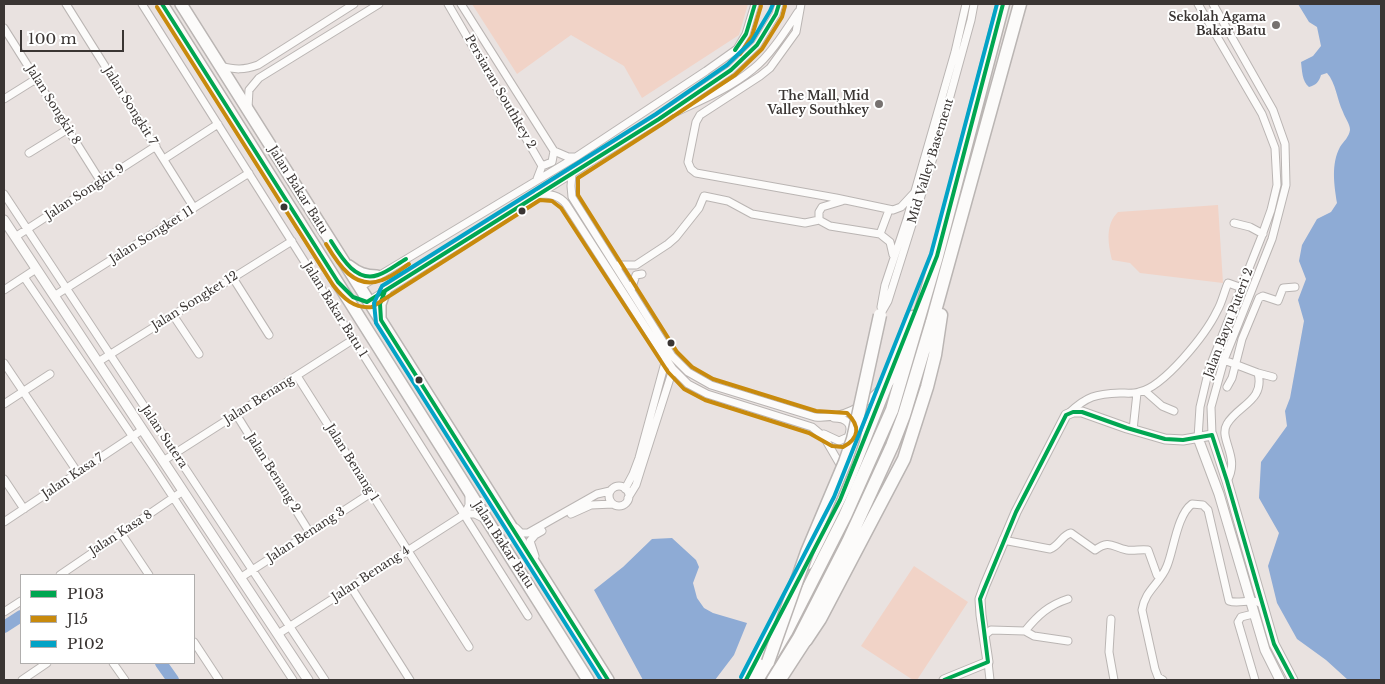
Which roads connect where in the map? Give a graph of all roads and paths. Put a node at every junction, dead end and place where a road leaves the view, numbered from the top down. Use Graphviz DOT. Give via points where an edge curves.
graph roads {
  1 [pos="66,4"];
  2 [pos="142,4"];
  3 [pos="162,4"];
  4 [pos="181,4"];
  5 [pos="354,4"];
  6 [pos="379,4"];
  7 [pos="448,4"];
  8 [pos="461,4"];
  9 [pos="755,4"];
  10 [pos="779,4"];
  11 [pos="966,4"];
  12 [pos="974,4"];
  13 [pos="1003,4"];
  14 [pos="1022,4"];
  15 [pos="1198,4"];
  16 [pos="1213,4"];
  17 [pos="800,7"];
  18 [pos="4,29"];
  19 [pos="221,66"];
  20 [pos="36,79"];
  21 [pos="4,99"];
  22 [pos="248,110"];
  23 [pos="659,119"];
  24 [pos="218,124"];
  25 [pos="68,128"];
  26 [pos="156,146"];
  27 [pos="554,151"];
  28 [pos="29,153"];
  29 [pos="576,157"];
  30 [pos="164,159"];
  31 [pos="542,166"];
  32 [pos="249,173"];
  33 [pos="572,174"];
  34 [pos="535,181"];
  35 [pos="101,182"];
  36 [pos="914,193"];
  37 [pos="4,194"];
  38 [pos="538,194"];
  39 [pos="845,200"];
  40 [pos="194,208"];
  41 [pos="889,210"];
  42 [pos="4,220"];
  43 [pos="819,220"];
  44 [pos="1234,223"];
  45 [pos="27,229"];
  46 [pos="450,234"];
  47 [pos="880,234"];
  48 [pos="1263,234"];
  49 [pos="15,237"];
  50 [pos="292,241"];
  51 [pos="457,245"];
  52 [pos="937,256"];
  53 [pos="950,256"];
  54 [pos="894,257"];
  55 [pos="344,261"];
  56 [pos="615,265"];
  57 [pos="36,269"];
  58 [pos="642,274"];
  59 [pos="377,276"];
  60 [pos="24,277"];
  61 [pos="233,278"];
  62 [pos="338,282"];
  63 [pos="360,287"];
  64 [pos="1295,287"];
  65 [pos="1242,288"];
  66 [pos="66,289"];
  67 [pos="4,290"];
  68 [pos="630,290"];
  69 [pos="386,291"];
  70 [pos="54,296"];
  71 [pos="363,301"];
  72 [pos="173,315"];
  73 [pos="880,315"];
  74 [pos="380,320"];
  75 [pos="364,324"];
  76 [pos="269,334"];
  77 [pos="354,339"];
  78 [pos="199,354"];
  79 [pos="110,355"];
  80 [pos="666,359"];
  81 [pos="1224,360"];
  82 [pos="98,362"];
  83 [pos="4,363"];
  84 [pos="1235,364"];
  85 [pos="673,369"];
  86 [pos="50,374"];
  87 [pos="1258,374"];
  88 [pos="297,376"];
  89 [pos="1273,377"];
  90 [pos="888,381"];
  91 [pos="1227,387"];
  92 [pos="23,392"];
  93 [pos="1141,392"];
  94 [pos="4,404"];
  95 [pos="1174,411"];
  96 [pos="236,414"];
  97 [pos="1066,416"];
  98 [pos="828,418"];
  99 [pos="142,430"];
  100 [pos="1133,430"];
  101 [pos="818,431"];
  102 [pos="1212,435"];
  103 [pos="132,436"];
  104 [pos="1198,438"];
  105 [pos="175,453"];
  106 [pos="163,461"];
  107 [pos="78,473"];
  108 [pos="4,479"];
  109 [pos="1227,480"];
  110 [pos="848,482"];
  111 [pos="625,489"];
  112 [pos="183,491"];
  113 [pos="469,491"];
  114 [pos="610,491"];
  115 [pos="371,493"];
  116 [pos="628,498"];
  117 [pos="173,499"];
  118 [pos="492,499"];
  119 [pos="613,504"];
  120 [pos="24,509"];
  121 [pos="465,514"];
  122 [pos="4,522"];
  123 [pos="489,522"];
  124 [pos="310,532"];
  125 [pos="121,533"];
  126 [pos="1003,540"];
  127 [pos="408,550"];
  128 [pos="252,570"];
  129 [pos="61,574"];
  130 [pos="148,574"];
  131 [pos="1157,574"];
  132 [pos="240,578"];
  133 [pos="545,581"];
  134 [pos="351,587"];
  135 [pos="1068,599"];
  136 [pos="1249,600"];
  137 [pos="20,601"];
  138 [pos="1262,604"];
  139 [pos="4,612"];
  140 [pos="1253,614"];
  141 [pos="528,616"];
  142 [pos="1111,619"];
  143 [pos="290,626"];
  144 [pos="1025,632"];
  145 [pos="278,634"];
  146 [pos="985,635"];
  147 [pos="806,640"];
  148 [pos="1068,640"];
  149 [pos="195,644"];
  150 [pos="469,647"];
  151 [pos="768,662"];
  152 [pos="988,662"];
  153 [pos="46,664"];
  154 [pos="114,664"];
  155 [pos="22,680"];
  156 [pos="125,680"];
  157 [pos="219,680"];
  158 [pos="293,680"];
  159 [pos="308,680"];
  160 [pos="325,680"];
  161 [pos="410,680"];
  162 [pos="588,680"];
  163 [pos="608,680"];
  164 [pos="746,680"];
  165 [pos="757,680"];
  166 [pos="773,680"];
  167 [pos="780,680"];
  168 [pos="944,680"];
  169 [pos="990,680"];
  170 [pos="1114,680"];
  171 [pos="1163,680"];
  172 [pos="1255,680"];
  173 [pos="1280,680"];
  174 [pos="1293,680"];
  1 -- 26 [label="street, Jalan Songkit 7"];
  2 -- 24 [label="street, Jalan Bakar Batu 1"];
  3 -- 62 [label="main road, Jalan Bakar Batu"];
  4 -- 19 [label="main road, Jalan Bakar Batu"];
  5 -- 19 [label="street" via="258,65 245,70"];
  6 -- 22 [label="street" via="260,78 249,90"];
  7 -- 31 [label="street, Persiaran Southkey 2"];
  8 -- 27 [label="street, Persiaran Southkey 2"];
  9 -- 29 [label="street" via="746,34 737,49"];
  10 -- 23 [label="street" via="766,32 743,60"];
  11 -- 36 [label="street"];
  12 -- 73 [label="street, Mid Valley Basement" via="933,158 888,301"];
  13 -- 52 [label="highway"];
  14 -- 53 [label="highway"];
  15 -- 48 [label="street, Jalan Bayu Puteri 2" via="1251,93 1275,148 1277,185"];
  16 -- 81 [label="street, Jalan Bayu Puteri 2" via="1273,110 1285,144 1286,185 1280,211"];
  17 -- 23 [label="street" via="754,69 718,92"];
  17 -- 39 [label="street" via="796,32 770,68 700,115 688,162 696,173"];
  18 -- 20 [label="street, Jalan Songkit 8"];
  19 -- 22 [label="main road, Jalan Bakar Batu"];
  20 -- 21 [label="street"];
  20 -- 25 [label="street, Jalan Songkit 8"];
  22 -- 55 [label="main road, Jalan Bakar Batu"];
  23 -- 33 [label="street"];
  24 -- 30 [label="street"];
  24 -- 32 [label="street, Jalan Bakar Batu 1"];
  25 -- 28 [label="street"];
  25 -- 35 [label="street, Jalan Songkit 8"];
  26 -- 30 [label="street, Jalan Songkit 7"];
  26 -- 35 [label="street, Jalan Songkit 9"];
  27 -- 29 [label="street, Persiaran Southkey 2"];
  27 -- 31 [label="street" via="552,162"];
  29 -- 34 [label="street"];
  30 -- 40 [label="street, Jalan Songkit 7"];
  31 -- 34 [label="street"];
  32 -- 40 [label="street, Jalan Songket 11"];
  32 -- 50 [label="street, Jalan Bakar Batu 1"];
  33 -- 38 [label="street"];
  33 -- 56 [label="street" via="572,197"];
  34 -- 46 [label="street"];
  35 -- 45 [label="street, Jalan Songkit 9"];
  36 -- 41 [label="street" via="898,209"];
  36 -- 54 [label="street"];
  37 -- 45 [label="street, Jalan Sutera"];
  38 -- 51 [label="street"];
  38 -- 80 [label="street" via="562,198"];
  39 -- 41 [label="street"];
  39 -- 43 [label="street" via="822,207"];
  40 -- 66 [label="street, Jalan Songket 11"];
  41 -- 47 [label="street"];
  42 -- 49 [label="street, Jalan Sutera"];
  43 -- 47 [label="street" via="830,226"];
  43 -- 56 [label="street" via="804,223 752,214 728,201 704,196 699,208 668,244 636,265"];
  44 -- 48 [label="street" via="1250,226"];
  45 -- 49 [label="street, Jalan Songkit 9"];
  45 -- 66 [label="street, Jalan Sutera"];
  46 -- 51 [label="street"];
  46 -- 59 [label="street"];
  47 -- 54 [label="street" via="890,242"];
  48 -- 65 [label="street, Jalan Bayu Puteri 2"];
  49 -- 57 [label="street, Jalan Sutera"];
  50 -- 61 [label="street, Jalan Songket 12"];
  50 -- 77 [label="street, Jalan Bakar Batu 1"];
  51 -- 69 [label="street"];
  52 -- 90 [label="highway"];
  52 -- 151 [label="highway, bridge" via="892,410 845,516"];
  53 -- 147 [label="highway" via="935,355 904,459"];
  53 -- 166 [label="highway" via="904,415 889,454 799,638"];
  54 -- 73 [label="street"];
  55 -- 59 [label="main road" via="361,274"];
  55 -- 63 [label="main road, Jalan Bakar Batu"];
  56 -- 68 [label="street"];
  57 -- 60 [label="street"];
  57 -- 70 [label="street, Jalan Sutera"];
  58 -- 68 [label="street" via="636,276"];
  59 -- 63 [label="street"];
  60 -- 67 [label="street"];
  60 -- 103 [label="street"];
  61 -- 72 [label="street, Jalan Songket 12"];
  61 -- 76 [label="street"];
  62 -- 71 [label="main road, Jalan Bakar Batu" via="349,294"];
  62 -- 75 [label="main road, Jalan Bakar Batu"];
  63 -- 71 [label="main road"];
  64 -- 84 [label="street" via="1283,288 1278,301 1264,296 1259,298"];
  65 -- 93 [label="street" via="1228,283 1219,308 1206,329 1169,374"];
  65 -- 104 [label="street, Jalan Bayu Puteri 2" via="1209,369 1200,406"];
  66 -- 70 [label="street, Jalan Songket 11"];
  66 -- 79 [label="street, Jalan Sutera"];
  68 -- 98 [label="street" via="672,356 688,372 710,386"];
  69 -- 71 [label="street"];
  69 -- 74 [label="main road" via="380,304"];
  70 -- 82 [label="street, Jalan Sutera"];
  71 -- 74 [label="main road, Jalan Bakar Batu"];
  71 -- 75 [label="main road"];
  72 -- 78 [label="street"];
  72 -- 79 [label="street, Jalan Songket 12"];
  73 -- 151 [label="highway, bridge" via="853,439 807,552"];
  74 -- 118 [label="main road, Jalan Bakar Batu"];
  75 -- 113 [label="main road, Jalan Bakar Batu"];
  77 -- 88 [label="street, Jalan Benang"];
  77 -- 121 [label="street, Jalan Bakar Batu 1"];
  79 -- 82 [label="street, Jalan Songket 12"];
  79 -- 105 [label="street, Jalan Sutera"];
  80 -- 85 [label="street"];
  80 -- 111 [label="street" via="639,458"];
  81 -- 84 [label="street"];
  81 -- 102 [label="street, Jalan Bayu Puteri 2" via="1211,406"];
  82 -- 99 [label="street, Jalan Sutera"];
  83 -- 92 [label="street"];
  84 -- 87 [label="street"];
  84 -- 91 [label="street"];
  85 -- 101 [label="street" via="688,384 707,394"];
  85 -- 116 [label="street" via="636,485"];
  86 -- 92 [label="street"];
  87 -- 89 [label="street"];
  87 -- 109 [label="street" via="1259,387 1254,396 1225,429 1233,464"];
  88 -- 96 [label="street, Jalan Benang"];
  88 -- 115 [label="street, Jalan Benang 1"];
  90 -- 98 [label="street" via="870,401"];
  90 -- 110 [label="main road"];
  92 -- 94 [label="street"];
  92 -- 107 [label="street"];
  93 -- 95 [label="street"];
  93 -- 97 [label="street" via="1098,394 1076,406"];
  93 -- 100 [label="street"];
  96 -- 105 [label="street, Jalan Benang"];
  96 -- 124 [label="street, Jalan Benang 2"];
  97 -- 100 [label="street" via="1082,412"];
  97 -- 126 [label="street"];
  98 -- 101 [label="street" via="847,421 851,429 848,437 839,441"];
  99 -- 103 [label="street, Jalan Kasa 7"];
  99 -- 106 [label="street, Jalan Sutera"];
  100 -- 104 [label="street" via="1166,439"];
  101 -- 110 [label="street" via="828,443"];
  102 -- 104 [label="street"];
  102 -- 109 [label="street, Jalan Bayu Puteri 2"];
  103 -- 107 [label="street, Jalan Kasa 7"];
  103 -- 117 [label="street"];
  104 -- 136 [label="street, Jalan Bayu Puteri 2" via="1219,494"];
  105 -- 106 [label="street, Jalan Benang"];
  105 -- 128 [label="street, Jalan Sutera"];
  106 -- 112 [label="street, Jalan Sutera"];
  107 -- 120 [label="street, Jalan Kasa 7"];
  108 -- 120 [label="street"];
  109 -- 138 [label="street, Jalan Bayu Puteri 2"];
  110 -- 164 [label="main road"];
  111 -- 114 [label="street" via="619,486"];
  111 -- 116 [label="street"];
  112 -- 117 [label="street, Jalan Kasa 8"];
  112 -- 132 [label="street, Jalan Sutera"];
  113 -- 121 [label="street"];
  113 -- 123 [label="main road, Jalan Bakar Batu"];
  114 -- 118 [label="street" via="597,494 524,534"];
  114 -- 119 [label="street"];
  115 -- 124 [label="street, Jalan Benang 3"];
  115 -- 127 [label="street, Jalan Benang 1"];
  116 -- 119 [label="street" via="623,505"];
  117 -- 125 [label="street, Jalan Kasa 8"];
  117 -- 158 [label="street"];
  118 -- 133 [label="main road, Jalan Bakar Batu"];
  119 -- 133 [label="street" via="584,507 535,535 530,544"];
  120 -- 122 [label="street, Jalan Kasa 7"];
  121 -- 123 [label="street" via="480,515"];
  121 -- 127 [label="street, Jalan Benang 4"];
  121 -- 141 [label="street, Jalan Bakar Batu 1"];
  123 -- 162 [label="main road, Jalan Bakar Batu"];
  124 -- 128 [label="street, Jalan Benang 3"];
  125 -- 129 [label="street, Jalan Kasa 8"];
  125 -- 130 [label="street"];
  126 -- 131 [label="street" via="1050,549 1066,534 1076,534 1095,550 1104,544 1148,550"];
  126 -- 146 [label="street" via="980,600"];
  127 -- 134 [label="street, Jalan Benang 4"];
  127 -- 150 [label="street, Jalan Benang 1"];
  128 -- 132 [label="street, Jalan Benang 3"];
  128 -- 143 [label="street, Jalan Sutera"];
  132 -- 145 [label="street, Jalan Sutera"];
  133 -- 163 [label="main road, Jalan Bakar Batu"];
  134 -- 143 [label="street, Jalan Benang 4"];
  134 -- 161 [label="street"];
  135 -- 144 [label="street" via="1050,606"];
  136 -- 138 [label="street"];
  136 -- 140 [label="street, Jalan Bayu Puteri 2"];
  136 -- 171 [label="street" via="1229,601 1208,510 1203,505 1192,504 1184,513 1166,569 1143,602 1155,669"];
  137 -- 139 [label="street"];
  138 -- 174 [label="street, Jalan Bayu Puteri 2" via="1274,644"];
  140 -- 172 [label="street" via="1240,617 1238,622"];
  140 -- 173 [label="street, Jalan Bayu Puteri 2" via="1264,650"];
  142 -- 170 [label="street" via="1109,652"];
  143 -- 145 [label="street, Jalan Benang 4"];
  143 -- 160 [label="street, Jalan Sutera"];
  144 -- 146 [label="street" via="991,630"];
  144 -- 148 [label="street"];
  145 -- 159 [label="street, Jalan Sutera"];
  146 -- 152 [label="street"];
  147 -- 167 [label="main road"];
  149 -- 157 [label="street"];
  151 -- 165 [label="highway"];
  152 -- 168 [label="street"];
  152 -- 169 [label="street"];
  153 -- 155 [label="street"];
  154 -- 156 [label="street"];
}
